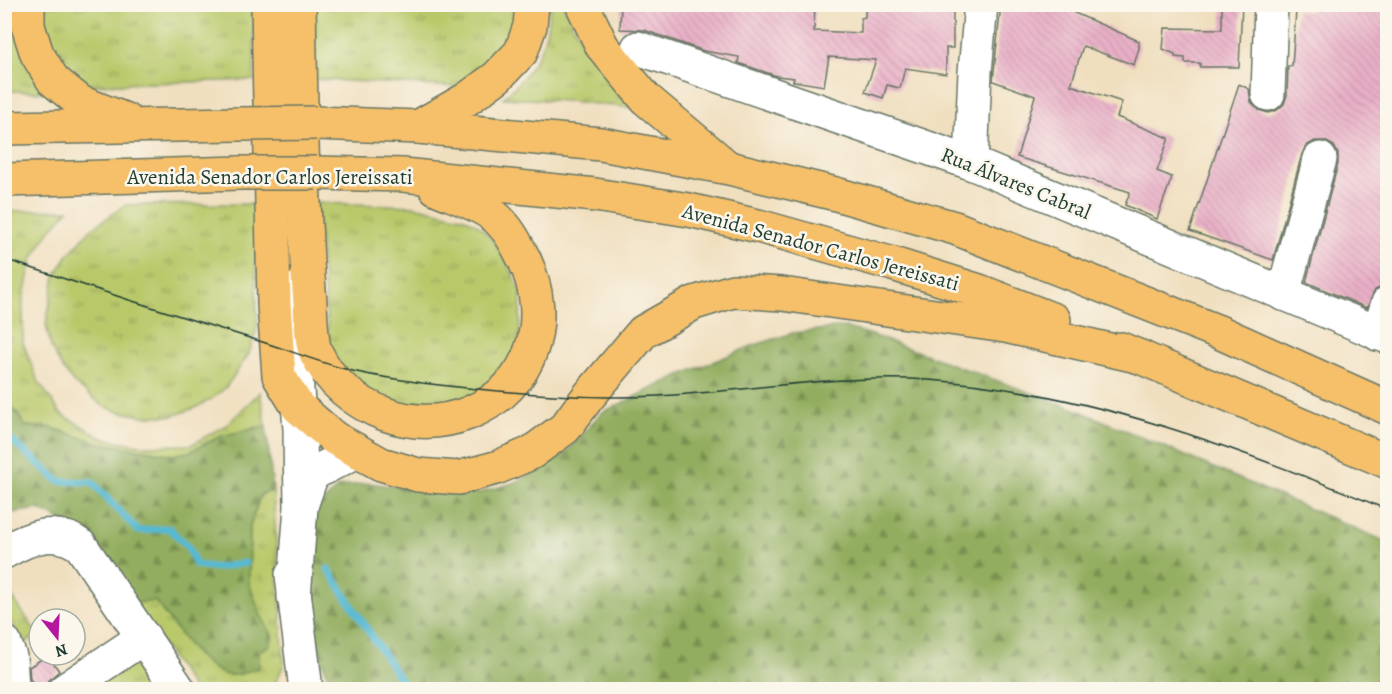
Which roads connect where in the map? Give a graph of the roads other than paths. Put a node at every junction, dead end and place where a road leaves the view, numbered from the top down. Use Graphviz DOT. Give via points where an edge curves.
graph roads {
  1 [pos="28,4"];
  2 [pos="268,4"];
  3 [pos="299,4"];
  4 [pos="532,4"];
  5 [pos="582,4"];
  6 [pos="981,4"];
  7 [pos="1271,4"];
  8 [pos="638,48"];
  9 [pos="1268,94"];
  10 [pos="141,126"];
  11 [pos="418,126"];
  12 [pos="4,128"];
  13 [pos="1320,159"];
  14 [pos="971,163"];
  15 [pos="729,168"];
  16 [pos="404,175"];
  17 [pos="4,180"];
  18 [pos="304,218"];
  19 [pos="1283,294"];
  20 [pos="1384,325"];
  21 [pos="1141,357"];
  22 [pos="279,376"];
  23 [pos="298,407"];
  24 [pos="1388,408"];
  25 [pos="357,451"];
  26 [pos="1388,462"];
  27 [pos="301,507"];
  28 [pos="4,552"];
  29 [pos="294,597"];
  30 [pos="144,637"];
  31 [pos="4,642"];
  32 [pos="10,690"];
  33 [pos="65,690"];
  34 [pos="179,690"];
  35 [pos="306,690"];
  1 -- 10 [label="main road" via="28,26 37,54 53,80 80,102"];
  2 -- 22 [label="main road"];
  3 -- 18 [label="main road"];
  4 -- 11 [label="main road" via="527,34 513,61 467,99"];
  5 -- 15 [label="main road" via="602,46 646,99"];
  6 -- 14 [label="street"];
  7 -- 9 [label="street"];
  8 -- 14 [label="street, Rua Álvares Cabral"];
  10 -- 11 [label="main road, bridge"];
  10 -- 12 [label="main road"];
  11 -- 15 [label="main road" via="601,144"];
  13 -- 19 [label="street"];
  14 -- 19 [label="street, Rua Álvares Cabral"];
  15 -- 24 [label="main road" via="955,228 1219,332"];
  16 -- 17 [label="main road, Avenida Senador Carlos Jereissati, bridge" via="240,173"];
  16 -- 18 [label="main road" via="492,214 516,242 536,290 536,337 528,362 507,390 485,406 456,418 426,423 397,418 374,410 347,393 330,376 314,351"];
  16 -- 21 [label="main road, Avenida Senador Carlos Jereissati" via="595,195 758,226 979,291"];
  18 -- 23 [label="street" via="294,351"];
  19 -- 20 [label="street, Rua Álvares Cabral"];
  21 -- 25 [label="main road" via="1005,326 782,294 733,291 694,303 643,332 565,428 531,453 496,468 458,478 418,476"];
  21 -- 26 [label="main road, Avenida Senador Carlos Jereissati"];
  22 -- 23 [label="main road"];
  22 -- 29 [label="street" via="284,497"];
  23 -- 25 [label="main road" via="334,438"];
  23 -- 27 [label="street"];
  25 -- 27 [label="street" via="312,474"];
  27 -- 29 [label="street"];
  28 -- 30 [label="street" via="28,539 53,534 72,539 81,546"];
  29 -- 35 [label="street"];
  30 -- 33 [label="street"];
  30 -- 34 [label="street"];
  31 -- 32 [label="street" via="10,657"];
}
